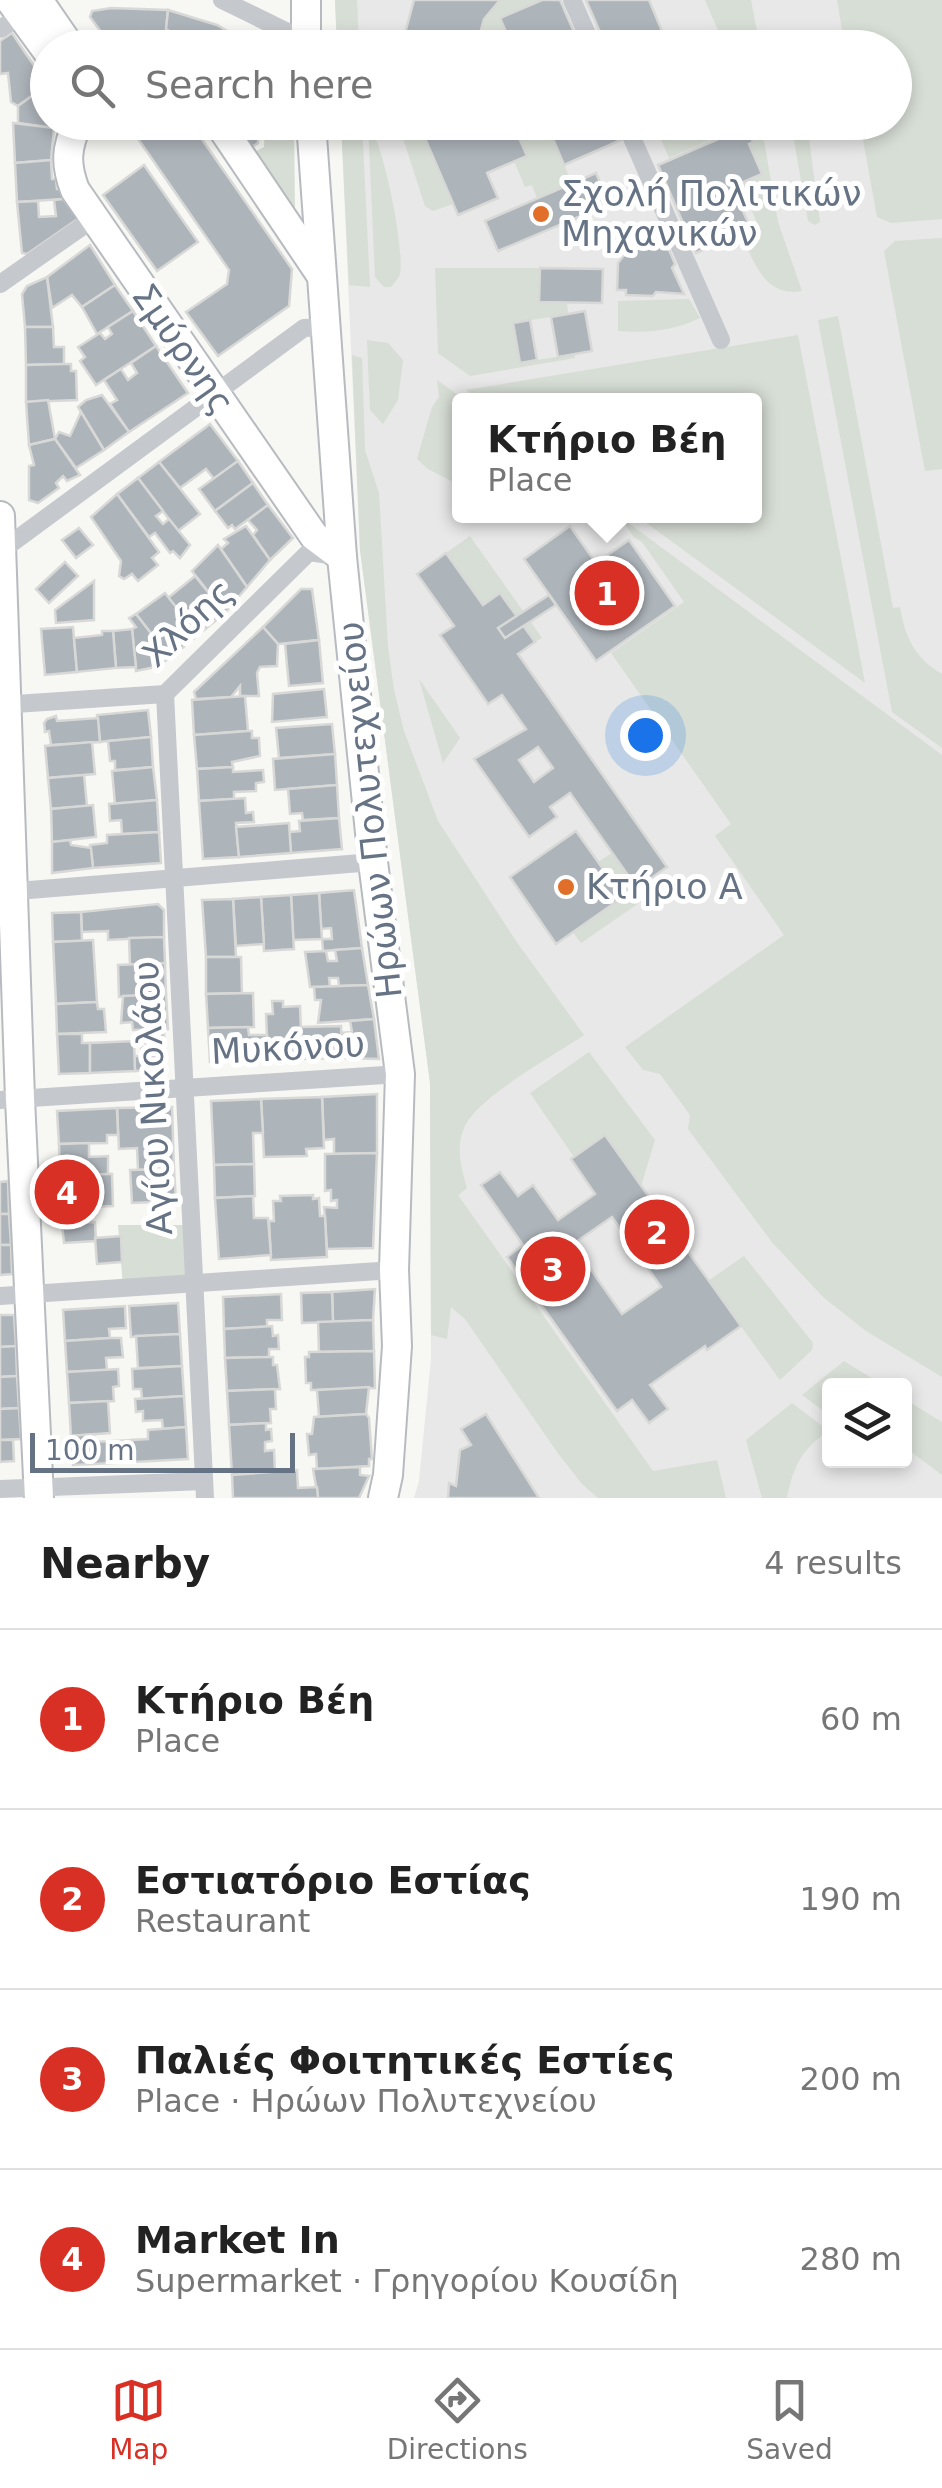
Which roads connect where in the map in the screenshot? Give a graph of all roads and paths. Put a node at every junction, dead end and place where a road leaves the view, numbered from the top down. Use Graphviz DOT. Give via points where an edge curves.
graph roads {
  1 [pos="222,0"];
  2 [pos="306,0"];
  3 [pos="572,0"];
  4 [pos="26,8"];
  5 [pos="51,30"];
  6 [pos="279,30"];
  7 [pos="306,30"];
  8 [pos="585,30"];
  9 [pos="70,140"];
  10 [pos="230,140"];
  11 [pos="312,140"];
  12 [pos="633,140"];
  13 [pos="93,219"];
  14 [pos="322,276"];
  15 [pos="0,284"];
  16 [pos="325,327"];
  17 [pos="720,340"];
  18 [pos="214,393"];
  19 [pos="0,516"];
  20 [pos="1,551"];
  21 [pos="342,556"];
  22 [pos="166,694"];
  23 [pos="4,704"];
  24 [pos="373,862"];
  25 [pos="175,878"];
  26 [pos="6,892"];
  27 [pos="400,1074"];
  28 [pos="186,1086"];
  29 [pos="10,1100"];
  30 [pos="394,1270"];
  31 [pos="195,1280"];
  32 [pos="30,1294"];
  33 [pos="0,1296"];
  34 [pos="0,1489"];
  35 [pos="204,1490"];
  36 [pos="39,1492"];
  37 [pos="383,1498"];
  1 -- 6 [label="street"];
  2 -- 7 [label="street"];
  3 -- 8 [label="street"];
  4 -- 5 [label="street"];
  9 -- 13 [label="street, Σμύρνης" via="66,167"];
  10 -- 14 [label="street"];
  11 -- 14 [label="street, Ηρώων Πολυτεχνείου"];
  12 -- 17 [label="street"];
  13 -- 15 [label="street"];
  13 -- 18 [label="street, Σμύρνης"];
  14 -- 16 [label="street, Ηρώων Πολυτεχνείου"];
  16 -- 18 [label="street" via="304,328"];
  16 -- 21 [label="street, Ηρώων Πολυτεχνείου"];
  18 -- 20 [label="street"];
  18 -- 21 [label="street, Σμύρνης" via="314,536"];
  19 -- 20 [label="street"];
  20 -- 23 [label="street"];
  21 -- 22 [label="street, Χλόης" via="309,552"];
  21 -- 24 [label="street, Ηρώων Πολυτεχνείου"];
  22 -- 23 [label="street, Χλόης"];
  22 -- 25 [label="street, Αγίου Νικολάου"];
  23 -- 26 [label="street"];
  24 -- 25 [label="street"];
  24 -- 27 [label="street, Ηρώων Πολυτεχνείου"];
  25 -- 26 [label="street"];
  25 -- 28 [label="street, Αγίου Νικολάου"];
  26 -- 29 [label="street"];
  27 -- 28 [label="street, Μυκόνου"];
  27 -- 30 [label="street, Ηρώων Πολυτεχνείου"];
  28 -- 29 [label="street, Μυκόνου"];
  28 -- 31 [label="street, Αγίου Νικολάου"];
  29 -- 32 [label="street"];
  30 -- 31 [label="street"];
  30 -- 37 [label="street, Ηρώων Πολυτεχνείου" via="397,1346"];
  31 -- 32 [label="street"];
  31 -- 35 [label="street, Αγίου Νικολάου"];
  32 -- 33 [label="street"];
  32 -- 36 [label="street"];
  34 -- 36 [label="street"];
  35 -- 36 [label="street"];
}
